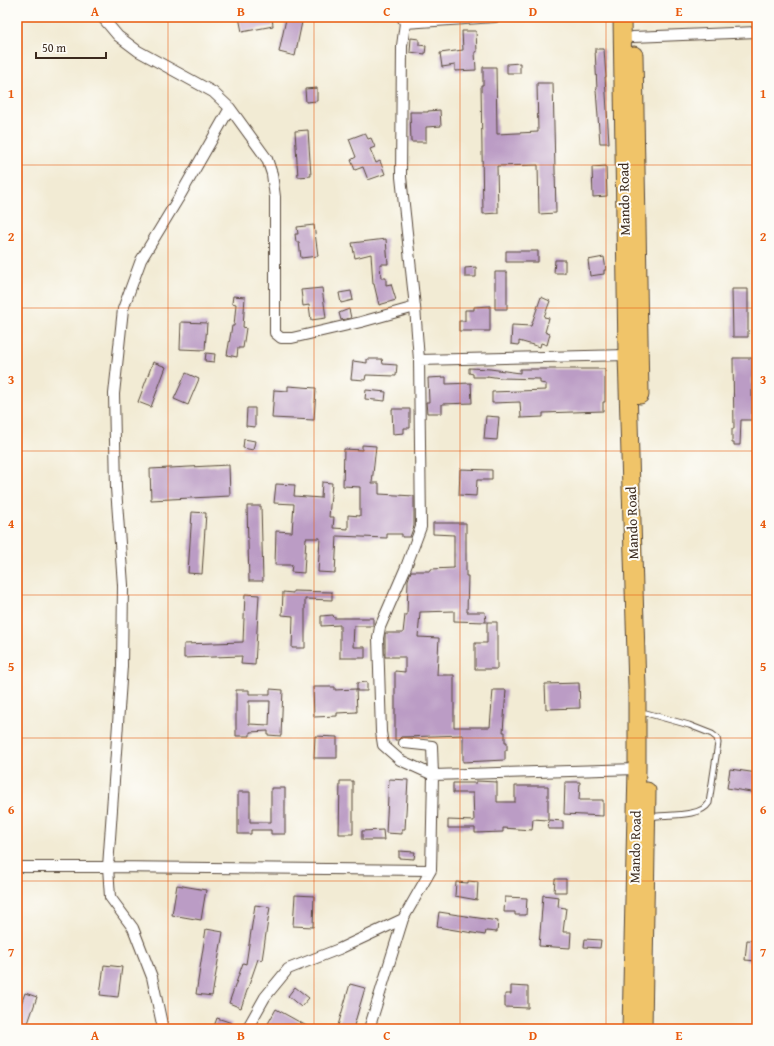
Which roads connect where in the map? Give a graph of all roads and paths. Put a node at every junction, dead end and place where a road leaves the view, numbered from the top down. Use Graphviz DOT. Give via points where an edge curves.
graph roads {
  1 [pos="102,17"];
  2 [pos="495,17"];
  3 [pos="622,17"];
  4 [pos="633,17"];
  5 [pos="403,20"];
  6 [pos="757,32"];
  7 [pos="633,37"];
  8 [pos="230,108"];
  9 [pos="415,307"];
  10 [pos="627,355"];
  11 [pos="419,360"];
  12 [pos="646,713"];
  13 [pos="404,743"];
  14 [pos="637,769"];
  15 [pos="433,775"];
  16 [pos="648,818"];
  17 [pos="17,867"];
  18 [pos="108,867"];
  19 [pos="431,870"];
  20 [pos="402,919"];
  21 [pos="164,1029"];
  22 [pos="246,1029"];
  23 [pos="369,1029"];
  24 [pos="631,1029"];
  25 [pos="643,1029"];
  1 -- 8 [label="street" via="118,36 138,51 213,92"];
  2 -- 5 [label="street"];
  3 -- 10 [label="highway, Mando Road"];
  4 -- 7 [label="highway, Mando Road"];
  5 -- 9 [label="street" via="401,177"];
  6 -- 7 [label="street"];
  7 -- 12 [label="highway, Mando Road"];
  8 -- 9 [label="street" via="267,159 272,174 275,197 275,333 281,338 292,338"];
  8 -- 18 [label="street" via="141,260 123,309 114,394 116,488 123,585 122,666"];
  9 -- 11 [label="street"];
  10 -- 11 [label="street"];
  10 -- 14 [label="highway, Mando Road"];
  11 -- 15 [label="street" via="421,527 380,627 378,638 381,732 383,745 400,760"];
  12 -- 16 [label="highway, Mando Road"];
  12 -- 16 [label="lane" via="712,734 718,743 709,803 705,808"];
  13 -- 15 [label="street" via="432,746"];
  14 -- 15 [label="street"];
  14 -- 24 [label="highway, Mando Road"];
  15 -- 19 [label="street"];
  16 -- 25 [label="highway, Mando Road"];
  17 -- 18 [label="street"];
  18 -- 19 [label="street"];
  18 -- 21 [label="street" via="110,897 133,928 152,977"];
  19 -- 20 [label="street"];
  20 -- 22 [label="street" via="339,950 288,969 265,996"];
  20 -- 23 [label="street"];
}
